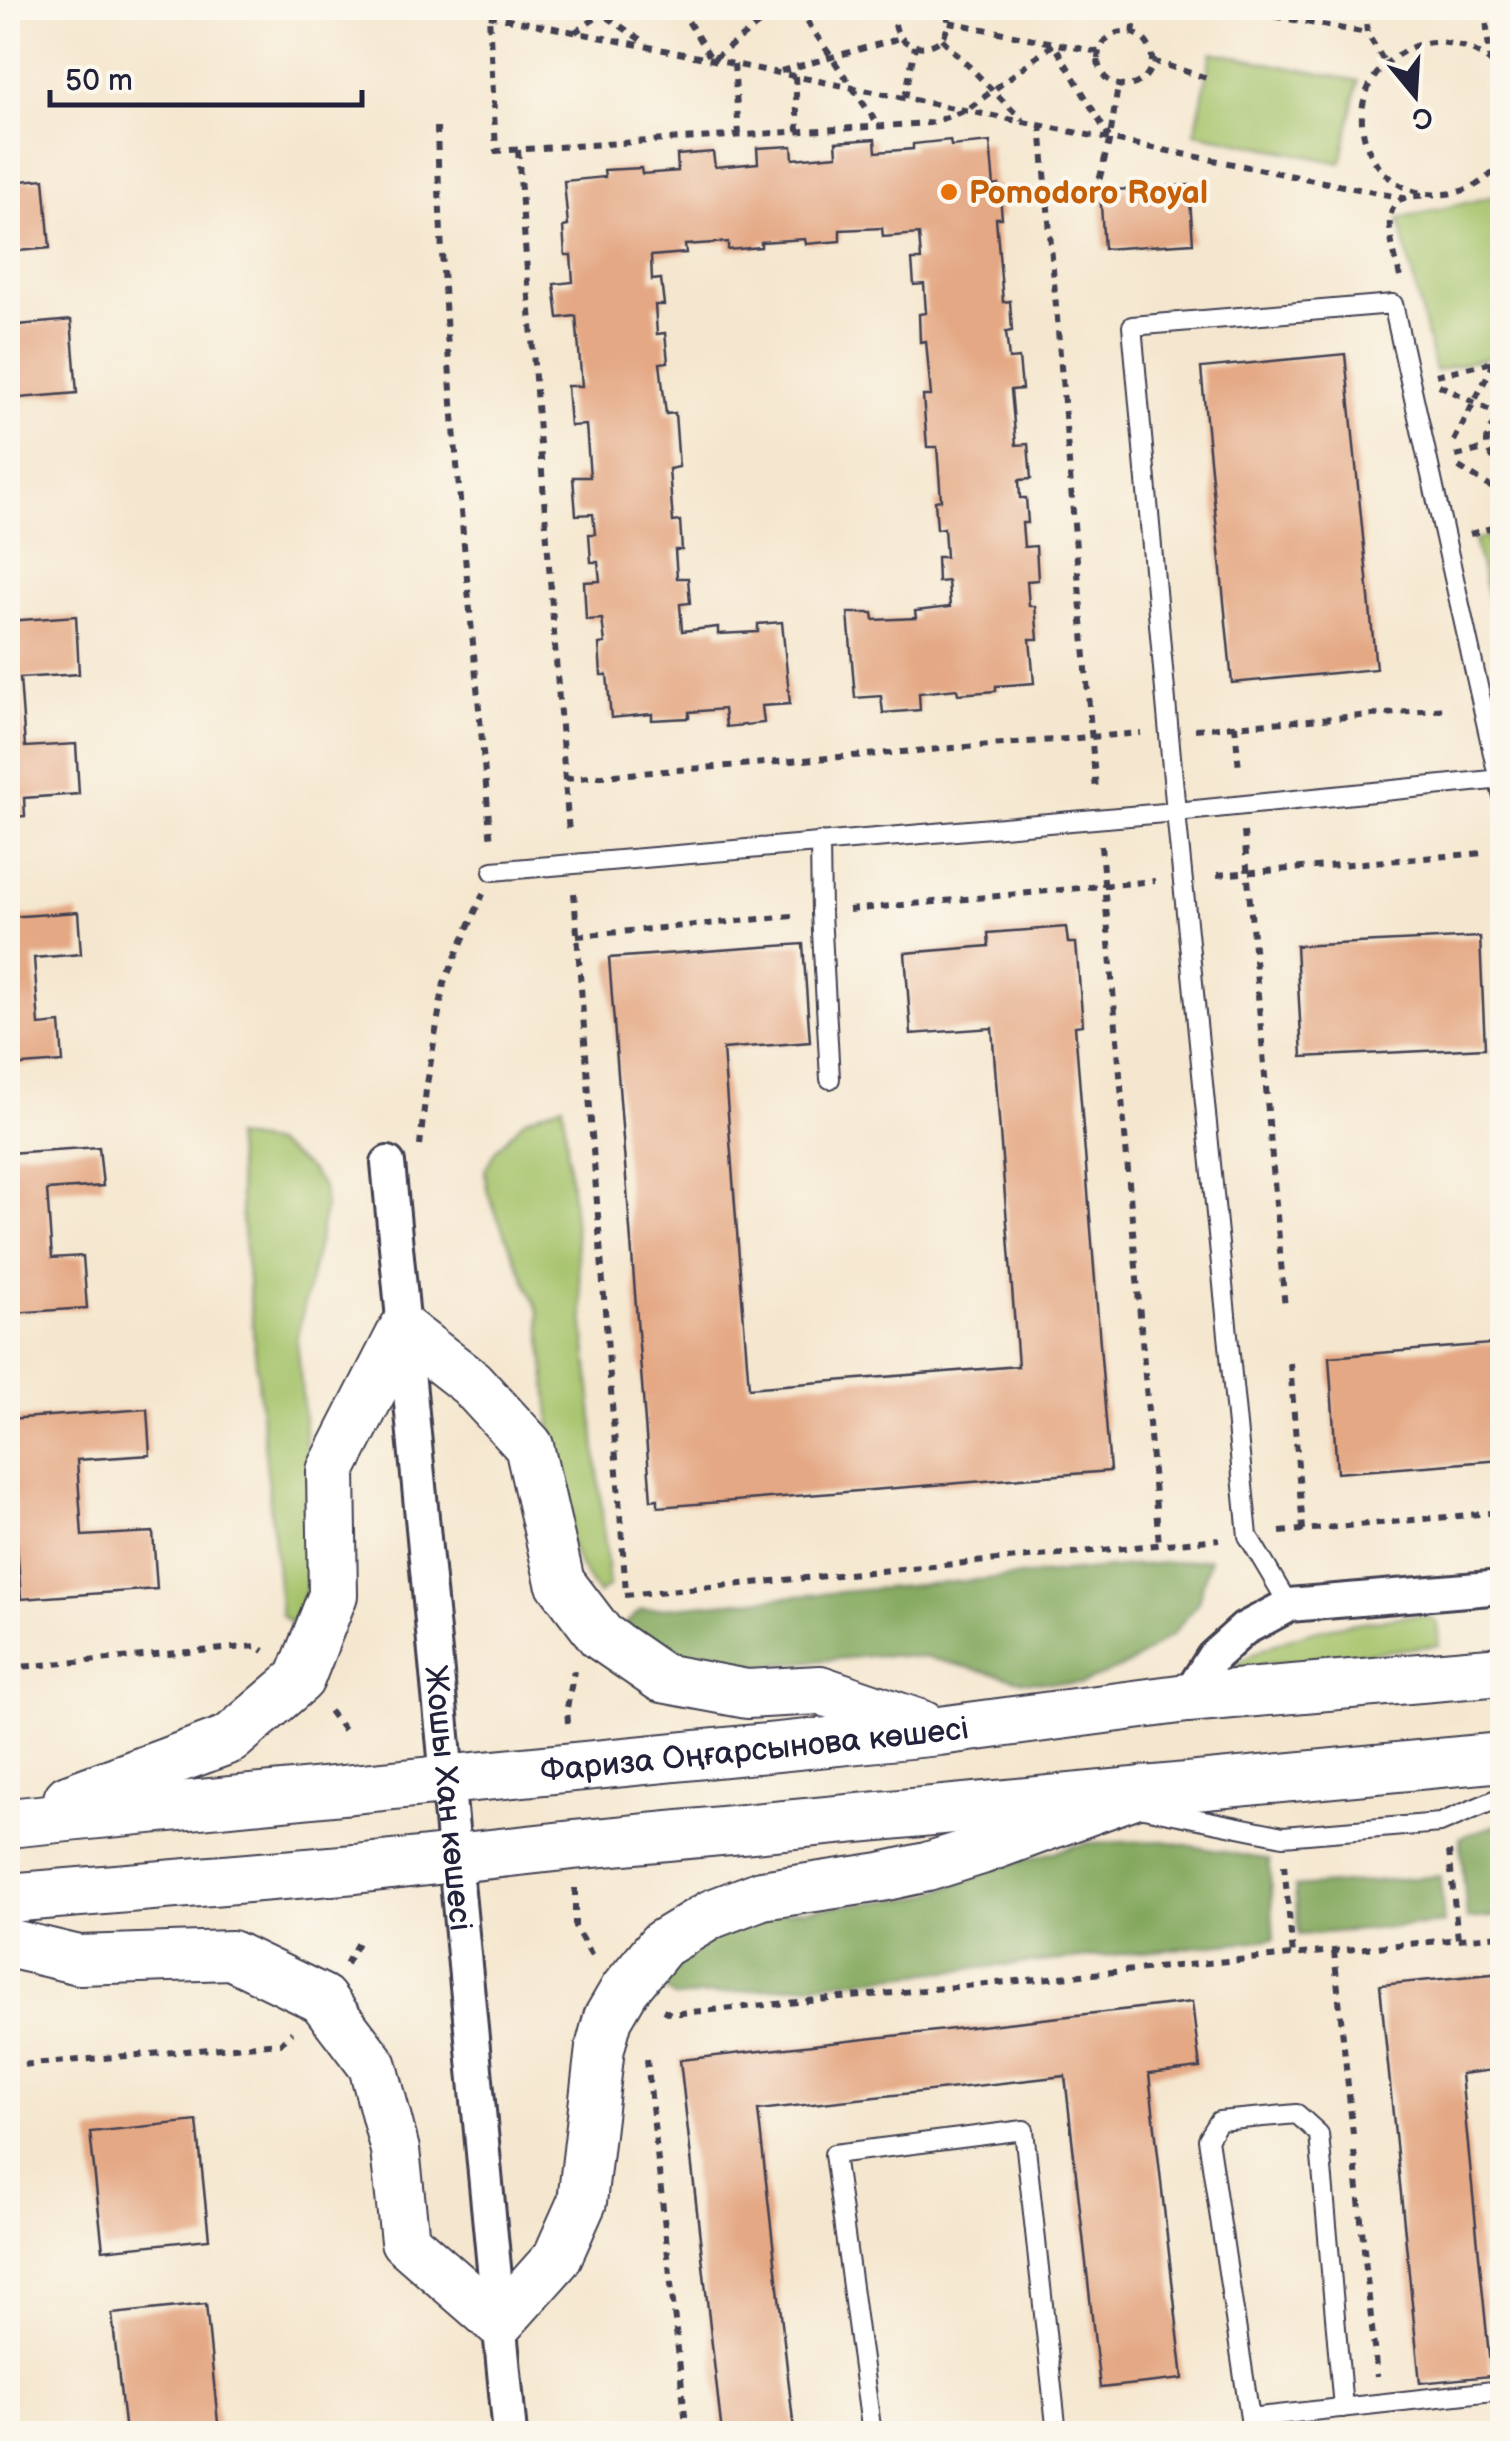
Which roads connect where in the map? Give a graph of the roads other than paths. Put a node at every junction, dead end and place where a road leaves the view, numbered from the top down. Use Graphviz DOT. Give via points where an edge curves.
graph roads {
  1 [pos="1502,784"];
  2 [pos="1176,812"];
  3 [pos="820,842"];
  4 [pos="494,871"];
  5 [pos="830,1079"];
  6 [pos="404,1161"];
  7 [pos="404,1330"];
  8 [pos="1502,1586"];
  9 [pos="1289,1605"];
  10 [pos="1502,1671"];
  11 [pos="1187,1698"];
  12 [pos="939,1731"];
  13 [pos="1501,1765"];
  14 [pos="447,1780"];
  15 [pos="1114,1796"];
  16 [pos="12,1822"];
  17 [pos="455,1858"];
  18 [pos="8,1898"];
  19 [pos="8,1944"];
  20 [pos="499,2323"];
  21 [pos="1502,2390"];
  22 [pos="1343,2408"];
  23 [pos="1250,2426"];
  24 [pos="510,2434"];
  25 [pos="872,2434"];
  26 [pos="1057,2434"];
  1 -- 2 [label="lane"];
  1 -- 2 [label="lane" via="1393,304 1132,326"];
  2 -- 3 [label="lane"];
  2 -- 9 [label="lane" via="1248,1536"];
  3 -- 4 [label="lane"];
  3 -- 5 [label="lane"];
  6 -- 7 [label="street, Жошы Хан көшесі"];
  7 -- 12 [label="street" via="471,1383 529,1446 560,1582 601,1636 662,1678 747,1694 820,1690"];
  7 -- 14 [label="street, Жошы Хан көшесі"];
  7 -- 16 [label="street" via="331,1471 333,1595 300,1679 230,1740"];
  8 -- 9 [label="street"];
  9 -- 11 [label="street" via="1244,1629 1213,1657"];
  10 -- 11 [label="street, Фариза Оңғарсынова көшесі"];
  11 -- 12 [label="street, Фариза Оңғарсынова көшесі"];
  12 -- 14 [label="street, Фариза Оңғарсынова көшесі"];
  13 -- 15 [label="street"];
  14 -- 16 [label="street, Фариза Оңғарсынова көшесі"];
  14 -- 17 [label="street, Жошы Хан көшесі"];
  15 -- 17 [label="street"];
  15 -- 20 [label="street" via="927,1866 762,1895 662,1944 608,2018 582,2202 558,2258"];
  17 -- 18 [label="street"];
  17 -- 20 [label="street, Жошы Хан көшесі"];
  19 -- 20 [label="street" via="80,1960 231,1955 322,1998 373,2066 396,2150 405,2241"];
  20 -- 24 [label="street, Жошы Хан көшесі"];
  21 -- 22 [label="lane"];
  22 -- 23 [label="lane"];
  22 -- 23 [label="lane" via="1319,2134 1297,2114 1220,2120 1208,2139"];
  25 -- 26 [label="lane" via="834,2154 1024,2130"];
}
